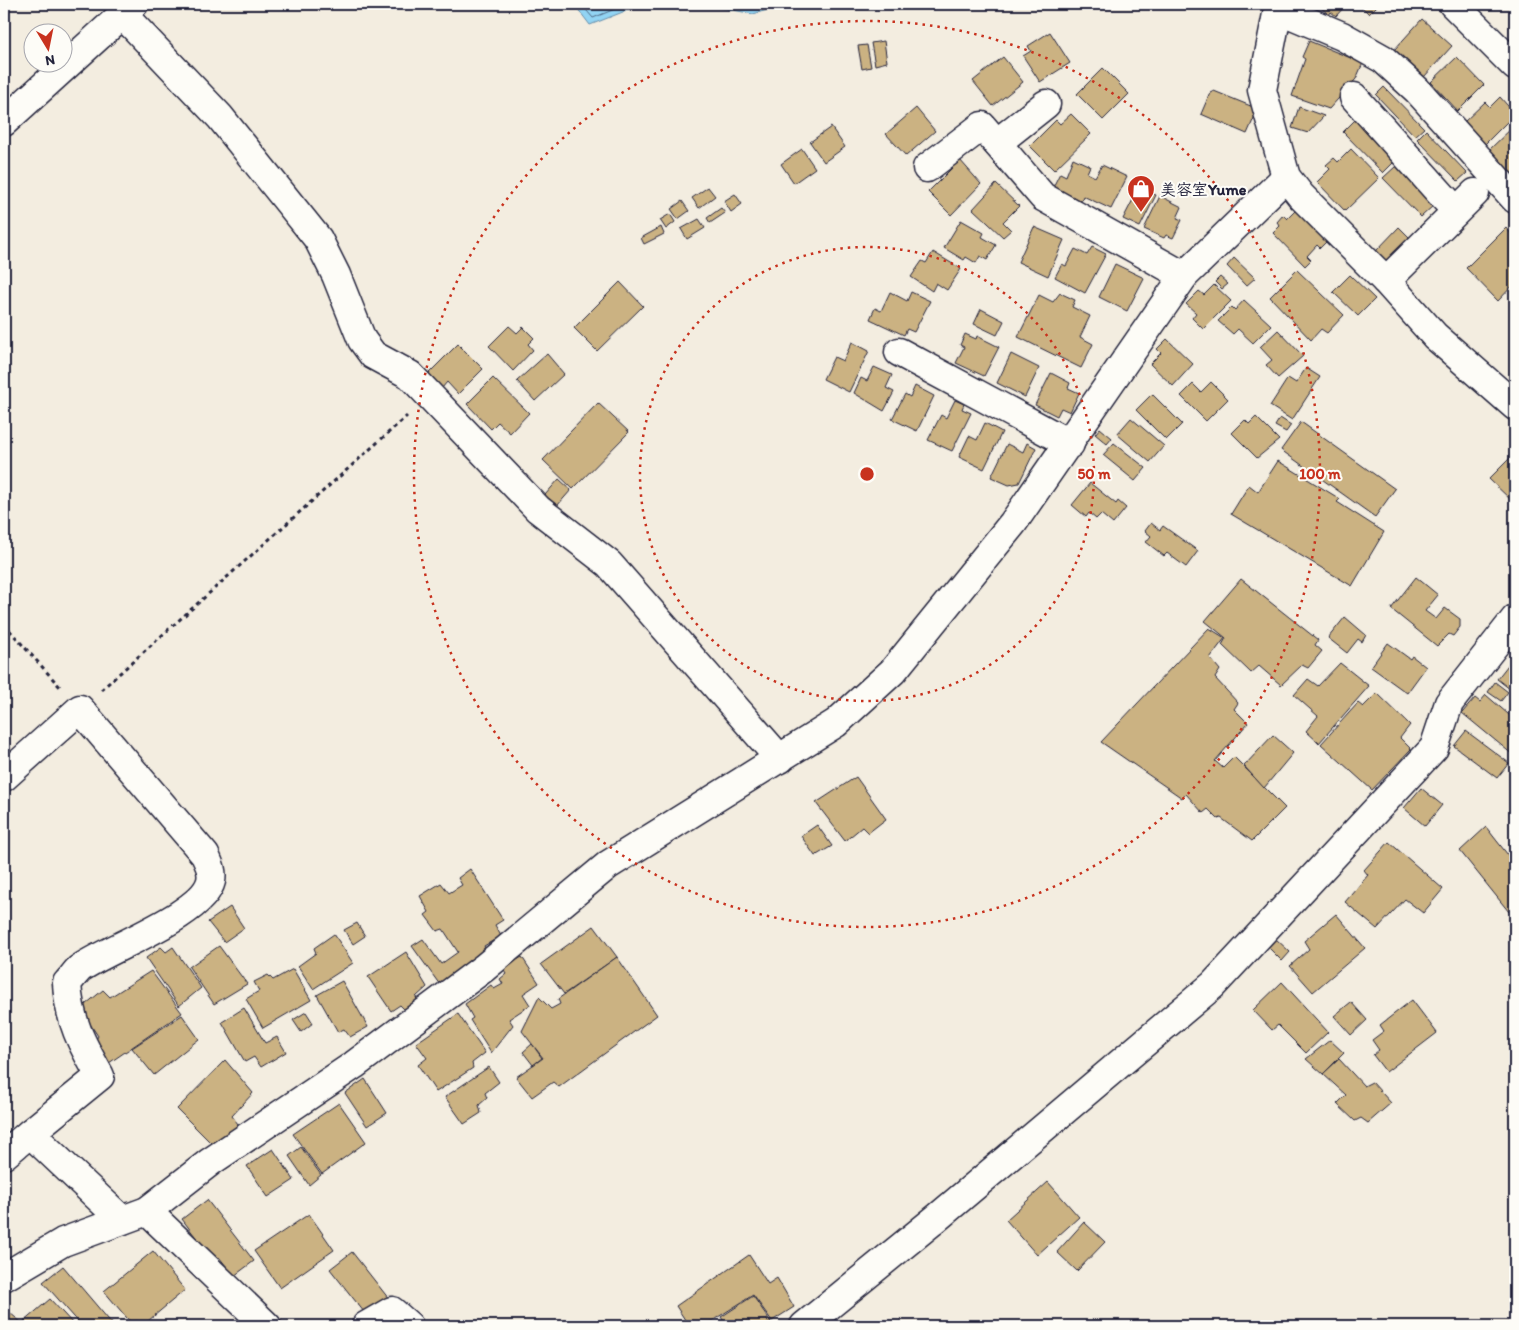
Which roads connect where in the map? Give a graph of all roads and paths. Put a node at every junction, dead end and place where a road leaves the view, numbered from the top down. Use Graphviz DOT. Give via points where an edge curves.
graph roads {
  1 [pos="1453,4"];
  2 [pos="1278,6"];
  3 [pos="128,9"];
  4 [pos="1515,66"];
  5 [pos="1354,97"];
  6 [pos="1046,104"];
  7 [pos="4,122"];
  8 [pos="997,143"];
  9 [pos="927,168"];
  10 [pos="1286,177"];
  11 [pos="1475,193"];
  12 [pos="1515,199"];
  13 [pos="1456,212"];
  14 [pos="1184,276"];
  15 [pos="1386,282"];
  16 [pos="899,352"];
  17 [pos="430,396"];
  18 [pos="1515,406"];
  19 [pos="1070,444"];
  20 [pos="1515,619"];
  21 [pos="4,624"];
  22 [pos="80,709"];
  23 [pos="780,759"];
  24 [pos="4,777"];
  25 [pos="30,1134"];
  26 [pos="4,1155"];
  27 [pos="135,1216"];
  28 [pos="4,1277"];
  29 [pos="268,1326"];
  30 [pos="366,1326"];
  31 [pos="409,1326"];
  32 [pos="804,1326"];
  1 -- 4 [label="street"];
  2 -- 10 [label="street" via="1262,90"];
  2 -- 12 [label="street" via="1383,59 1417,90"];
  3 -- 7 [label="street"];
  3 -- 17 [label="street" via="318,239 362,340 373,355 410,376"];
  5 -- 13 [label="street"];
  6 -- 8 [label="street"];
  8 -- 9 [label="street" via="982,126"];
  8 -- 14 [label="street" via="1043,197"];
  10 -- 14 [label="street"];
  10 -- 15 [label="street"];
  11 -- 13 [label="street"];
  13 -- 15 [label="street"];
  14 -- 19 [label="street"];
  15 -- 18 [label="street" via="1435,336"];
  16 -- 19 [label="street"];
  17 -- 22 [label="path"];
  17 -- 23 [label="street" via="538,508 609,564"];
  19 -- 23 [label="street" via="1013,523 893,671 836,723"];
  20 -- 32 [label="street" via="1450,703 1434,748 1213,985 938,1218"];
  21 -- 22 [label="path"];
  22 -- 24 [label="street"];
  22 -- 25 [label="street" via="205,855 212,872 211,882 199,901 78,970 67,984 68,1005 78,1038 100,1076"];
  23 -- 27 [label="street" via="608,865 476,973 354,1064"];
  25 -- 26 [label="street"];
  25 -- 27 [label="street"];
  27 -- 28 [label="street" via="63,1242"];
  27 -- 29 [label="street"];
  30 -- 31 [label="street" via="392,1311"];
}
